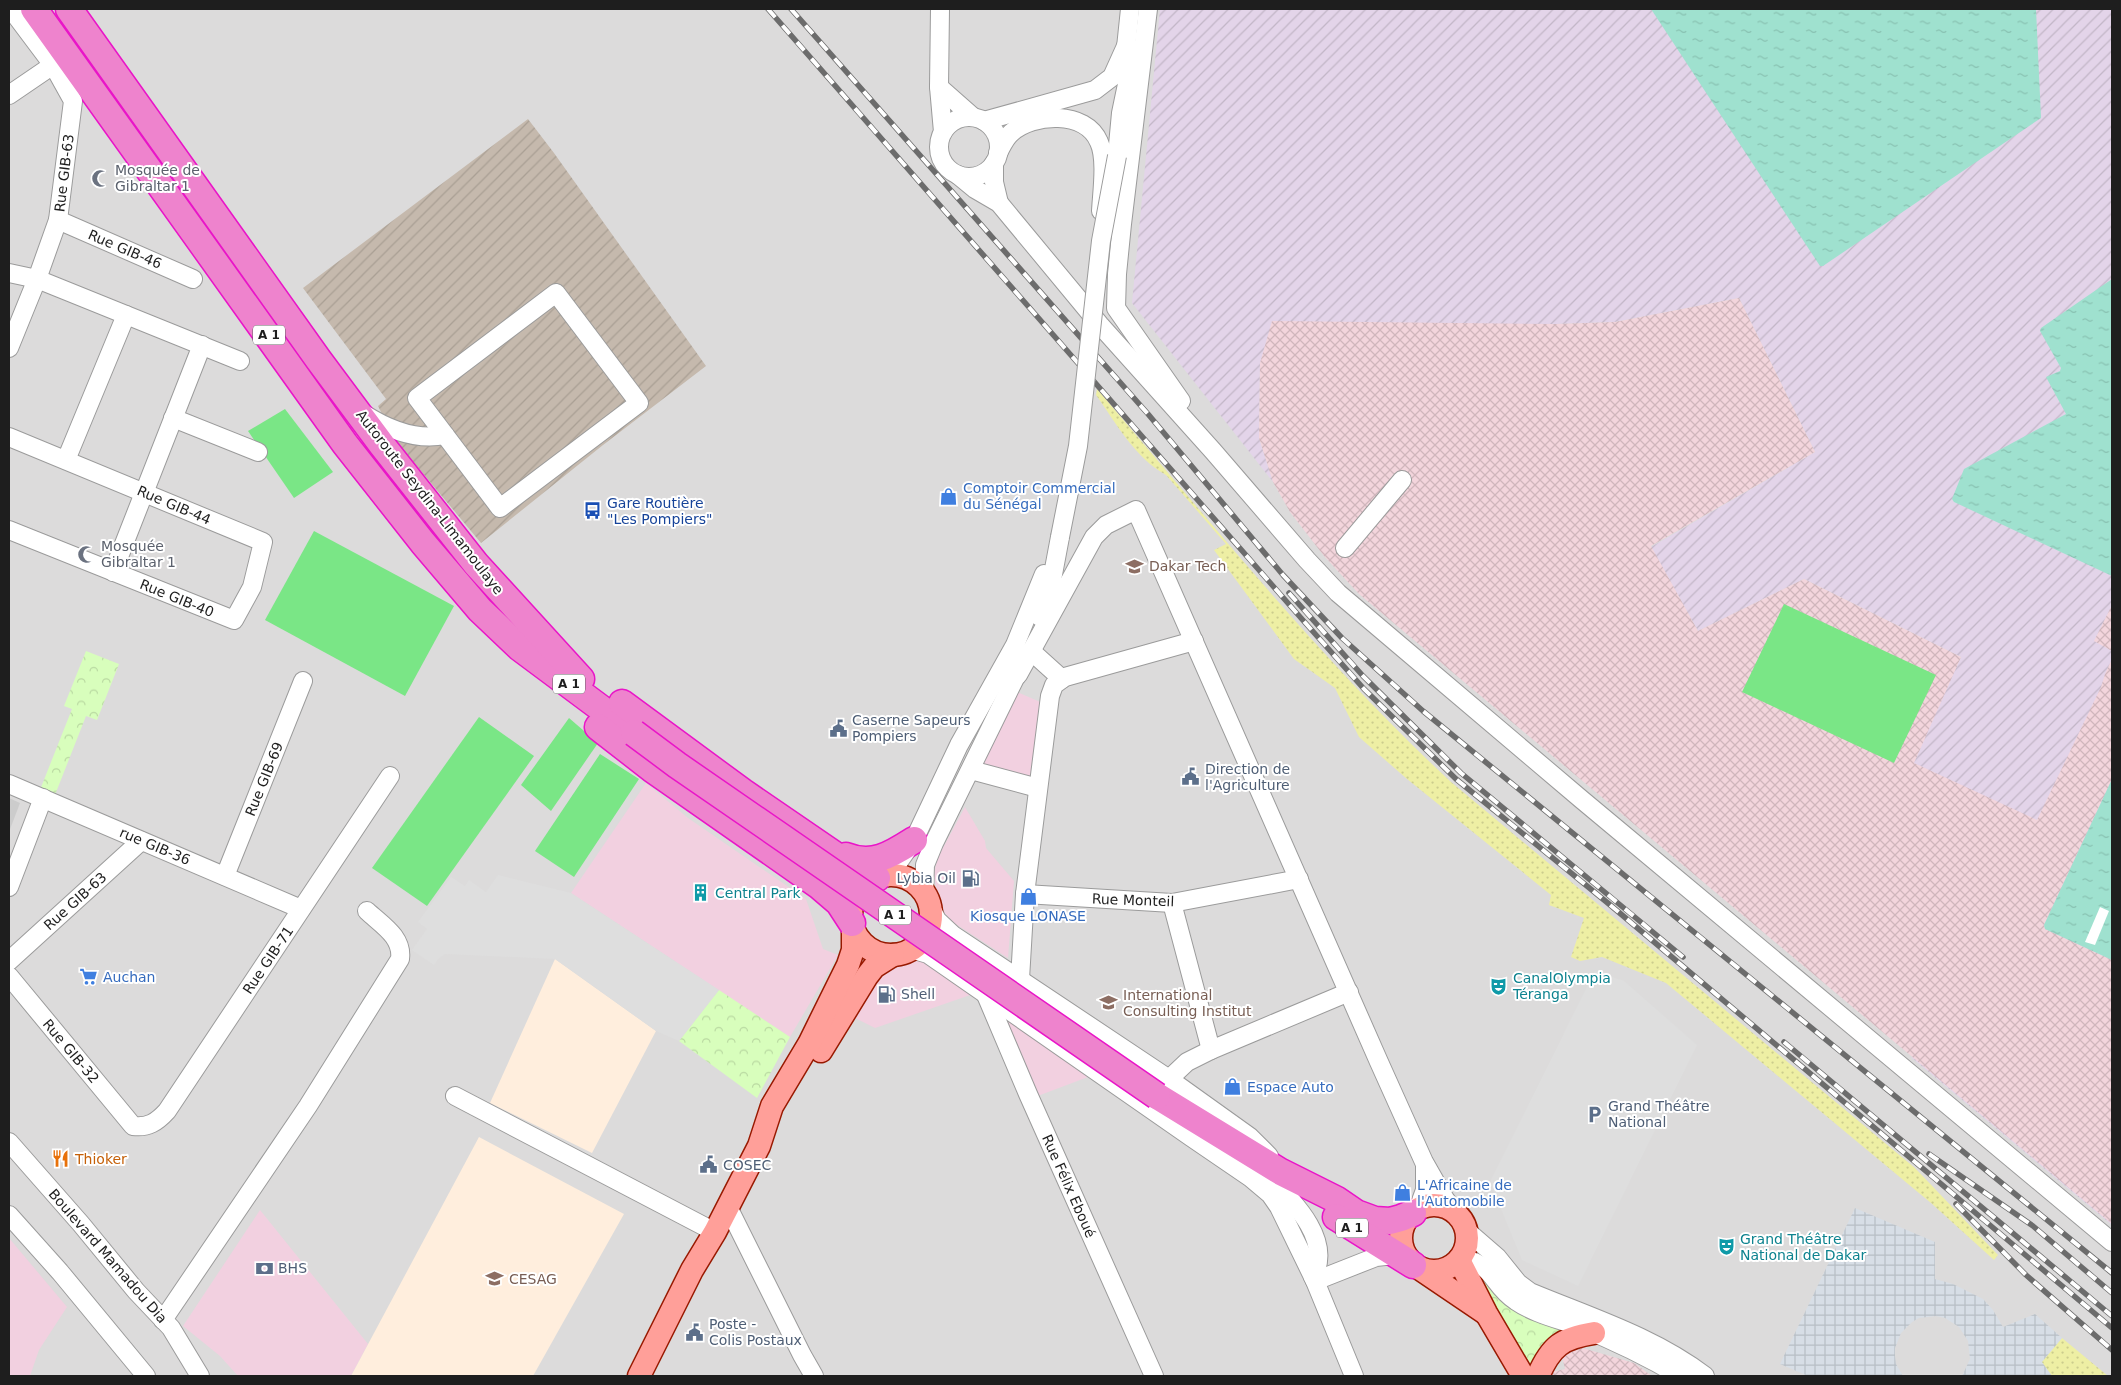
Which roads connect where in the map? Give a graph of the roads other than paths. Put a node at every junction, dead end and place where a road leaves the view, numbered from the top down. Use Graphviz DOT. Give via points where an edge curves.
graph roads {
  1 [pos="11,9"];
  2 [pos="34,9"];
  3 [pos="69,9"];
  4 [pos="940,9"];
  5 [pos="1130,9"];
  6 [pos="1141,9"];
  7 [pos="1148,9"];
  8 [pos="1126,46"];
  9 [pos="53,65"];
  10 [pos="939,87"];
  11 [pos="1092,91"];
  12 [pos="9,95"];
  13 [pos="1122,106"];
  14 [pos="978,119"];
  15 [pos="1082,122"];
  16 [pos="943,132"];
  17 [pos="996,158"];
  18 [pos="1110,159"];
  19 [pos="958,175"];
  20 [pos="999,203"];
  21 [pos="58,220"];
  22 [pos="9,273"];
  23 [pos="37,279"];
  24 [pos="192,279"];
  25 [pos="1116,308"];
  26 [pos="126,315"];
  27 [pos="1100,326"];
  28 [pos="202,345"];
  29 [pos="9,348"];
  30 [pos="240,360"];
  31 [pos="358,411"];
  32 [pos="173,418"];
  33 [pos="445,435"];
  34 [pos="9,437"];
  35 [pos="1213,451"];
  36 [pos="258,452"];
  37 [pos="66,460"];
  38 [pos="1402,480"];
  39 [pos="144,493"];
  40 [pos="9,530"];
  41 [pos="1346,548"];
  42 [pos="113,572"];
  43 [pos="1046,584"];
  44 [pos="234,620"];
  45 [pos="529,640"];
  46 [pos="1194,641"];
  47 [pos="1031,651"];
  48 [pos="1018,675"];
  49 [pos="1062,679"];
  50 [pos="303,681"];
  51 [pos="971,770"];
  52 [pos="390,776"];
  53 [pos="9,784"];
  54 [pos="1038,788"];
  55 [pos="43,798"];
  56 [pos="805,834"];
  57 [pos="141,840"];
  58 [pos="914,840"];
  59 [pos="225,876"];
  60 [pos="880,877"];
  61 [pos="1299,879"];
  62 [pos="9,887"];
  63 [pos="1025,894"];
  64 [pos="926,896"];
  65 [pos="1172,903"];
  66 [pos="301,909"];
  67 [pos="367,911"];
  68 [pos="853,926"];
  69 [pos="902,952"];
  70 [pos="9,961"];
  71 [pos="9,976"];
  72 [pos="1020,979"];
  73 [pos="1349,992"];
  74 [pos="986,995"];
  75 [pos="1211,1050"];
  76 [pos="1169,1079"];
  77 [pos="455,1096"];
  78 [pos="133,1126"];
  79 [pos="9,1142"];
  80 [pos="759,1146"];
  81 [pos="1238,1146"];
  82 [pos="1424,1162"];
  83 [pos="1289,1176"];
  84 [pos="728,1207"];
  85 [pos="1416,1211"];
  86 [pos="9,1215"];
  87 [pos="1462,1222"];
  88 [pos="715,1232"];
  89 [pos="2112,1242"];
  90 [pos="1460,1259"];
  91 [pos="1409,1263"];
  92 [pos="1314,1279"];
  93 [pos="1486,1314"];
  94 [pos="163,1320"];
  95 [pos="1594,1333"];
  96 [pos="146,1376"];
  97 [pos="200,1376"];
  98 [pos="640,1376"];
  99 [pos="814,1376"];
  100 [pos="1154,1376"];
  101 [pos="1354,1376"];
  102 [pos="1523,1376"];
  103 [pos="1538,1376"];
  104 [pos="1680,1376"];
  105 [pos="1706,1376"];
  1 -- 9 [label="street, Rue GIB-63"];
  2 -- 45 [label="highway, Autoroute Seydina-Limamoulaye / A 1" via="372,479 422,543 480,610"];
  3 -- 31 [label="highway, Autoroute Seydina-Limamoulaye / A 1"];
  4 -- 10 [label="street"];
  5 -- 8 [label="street"];
  6 -- 13 [label="street"];
  7 -- 25 [label="street" via="1122,224"];
  8 -- 11 [label="street" via="1112,77"];
  8 -- 13 [label="street"];
  9 -- 12 [label="street"];
  9 -- 21 [label="street, Rue GIB-63" via="73,101"];
  10 -- 14 [label="street"];
  10 -- 16 [label="street"];
  11 -- 13 [label="street"];
  11 -- 14 [label="street"];
  11 -- 15 [label="street" via="1083,108"];
  13 -- 18 [label="street"];
  14 -- 16 [label="street" via="957,120"];
  14 -- 17 [label="street" via="995,132 998,142"];
  15 -- 17 [label="street" via="1056,119 1026,125 1010,133"];
  15 -- 18 [label="street" via="1090,128"];
  16 -- 19 [label="street" via="940,157"];
  17 -- 19 [label="street" via="990,168 978,175"];
  17 -- 20 [label="street" via="994,182"];
  18 -- 43 [label="street, bridge" via="1078,446 1060,537"];
  19 -- 20 [label="street"];
  20 -- 27 [label="street"];
  21 -- 23 [label="street, Rue GIB-63"];
  21 -- 24 [label="street, Rue GIB-46"];
  22 -- 23 [label="street"];
  23 -- 26 [label="street"];
  23 -- 29 [label="street, Rue GIB-63"];
  25 -- 27 [label="street"];
  25 -- 35 [label="street"];
  26 -- 28 [label="street"];
  26 -- 37 [label="street"];
  27 -- 35 [label="street"];
  28 -- 30 [label="street"];
  28 -- 32 [label="street"];
  31 -- 33 [label="street" via="398,432 430,438"];
  31 -- 45 [label="highway, Autoroute Seydina-Limamoulaye / A 1" via="470,556"];
  32 -- 36 [label="street"];
  32 -- 39 [label="street"];
  33 -- 33 [label="street" via="500,508 639,404 556,293 417,398"];
  34 -- 37 [label="street, Rue GIB-44"];
  35 -- 89 [label="street" via="1338,593"];
  37 -- 39 [label="street, Rue GIB-44"];
  38 -- 41 [label="street"];
  39 -- 42 [label="street"];
  39 -- 44 [label="street, Rue GIB-44" via="263,542 252,587"];
  40 -- 42 [label="street, Rue GIB-40"];
  42 -- 44 [label="street, Rue GIB-40"];
  43 -- 48 [label="street"];
  43 -- 58 [label="street" via="959,745"];
  45 -- 56 [label="highway"];
  45 -- 68 [label="highway" via="561,692 606,734 818,885 839,903"];
  45 -- 81 [label="highway, Autoroute Seydina-Limamoulaye / A 1, bridge" via="626,726 676,765 1149,1090"];
  46 -- 47 [label="street" via="1136,510 1106,525 1094,537"];
  46 -- 49 [label="street"];
  46 -- 61 [label="street"];
  47 -- 48 [label="street"];
  47 -- 49 [label="street"];
  48 -- 51 [label="street"];
  49 -- 54 [label="street" via="1054,685 1050,696"];
  50 -- 59 [label="street, Rue GIB-69"];
  51 -- 54 [label="street"];
  51 -- 64 [label="street" via="926,865"];
  52 -- 66 [label="street, Rue GIB-71"];
  53 -- 55 [label="street, rue GIB-36"];
  54 -- 63 [label="street"];
  55 -- 57 [label="street, rue GIB-36"];
  55 -- 62 [label="street"];
  56 -- 58 [label="highway" via="843,855 866,861 887,857"];
  56 -- 60 [label="highway" via="851,866"];
  57 -- 59 [label="street, rue GIB-36"];
  57 -- 70 [label="street, Rue GIB-63"];
  58 -- 60 [label="street" via="894,868"];
  59 -- 66 [label="street, rue GIB-36"];
  60 -- 64 [label="main road" via="907,878"];
  60 -- 68 [label="main road" via="858,893 852,908"];
  61 -- 65 [label="street, Rue Monteil"];
  61 -- 73 [label="street"];
  63 -- 65 [label="street, Rue Monteil"];
  63 -- 72 [label="street"];
  64 -- 69 [label="main road" via="931,913 929,927 922,940"];
  64 -- 72 [label="street" via="942,926"];
  65 -- 75 [label="street"];
  66 -- 78 [label="street, Rue GIB-71" via="167,1111 147,1126"];
  67 -- 94 [label="street" via="398,940 400,959 308,1106"];
  68 -- 69 [label="main road" via="861,941 872,950"];
  68 -- 80 [label="main road" via="853,950 848,965 809,1044 772,1106"];
  69 -- 74 [label="street" via="928,954"];
  69 -- 80 [label="main road" via="874,967 857,989 783,1115"];
  71 -- 78 [label="street, Rue GIB-32"];
  72 -- 76 [label="street"];
  73 -- 75 [label="street"];
  73 -- 82 [label="street"];
  74 -- 92 [label="street" via="1270,1194"];
  74 -- 100 [label="street, Rue Félix Eboué"];
  75 -- 76 [label="street" via="1187,1062"];
  76 -- 83 [label="street" via="1250,1137"];
  77 -- 88 [label="street"];
  79 -- 94 [label="street, Boulevard Mamadou Dia"];
  80 -- 84 [label="main road"];
  81 -- 83 [label="highway, A 1"];
  81 -- 92 [label="street" via="1282,1190 1312,1231 1320,1257"];
  82 -- 85 [label="street" via="1425,1190"];
  82 -- 87 [label="street"];
  83 -- 85 [label="highway, A 1" via="1368,1218 1390,1221"];
  83 -- 91 [label="highway, A 1" via="1329,1213"];
  84 -- 88 [label="main road"];
  84 -- 99 [label="street"];
  85 -- 87 [label="main road" via="1438,1205"];
  85 -- 91 [label="main road" via="1403,1224 1400,1239"];
  86 -- 96 [label="street"];
  87 -- 90 [label="main road" via="1467,1245"];
  87 -- 105 [label="street" via="1474,1240 1494,1254 1518,1283 1530,1292 1653,1343"];
  88 -- 98 [label="main road" via="692,1270"];
  90 -- 91 [label="main road" via="1441,1271 1426,1271"];
  90 -- 93 [label="main road"];
  90 -- 95 [label="street" via="1475,1260 1486,1267 1507,1294 1520,1304"];
  91 -- 92 [label="street" via="1369,1259"];
  91 -- 93 [label="main road"];
  92 -- 101 [label="street"];
  93 -- 102 [label="main road"];
  94 -- 97 [label="street, Boulevard Mamadou Dia"];
  95 -- 103 [label="main road" via="1574,1337 1555,1347"];
  95 -- 104 [label="street"];
}
